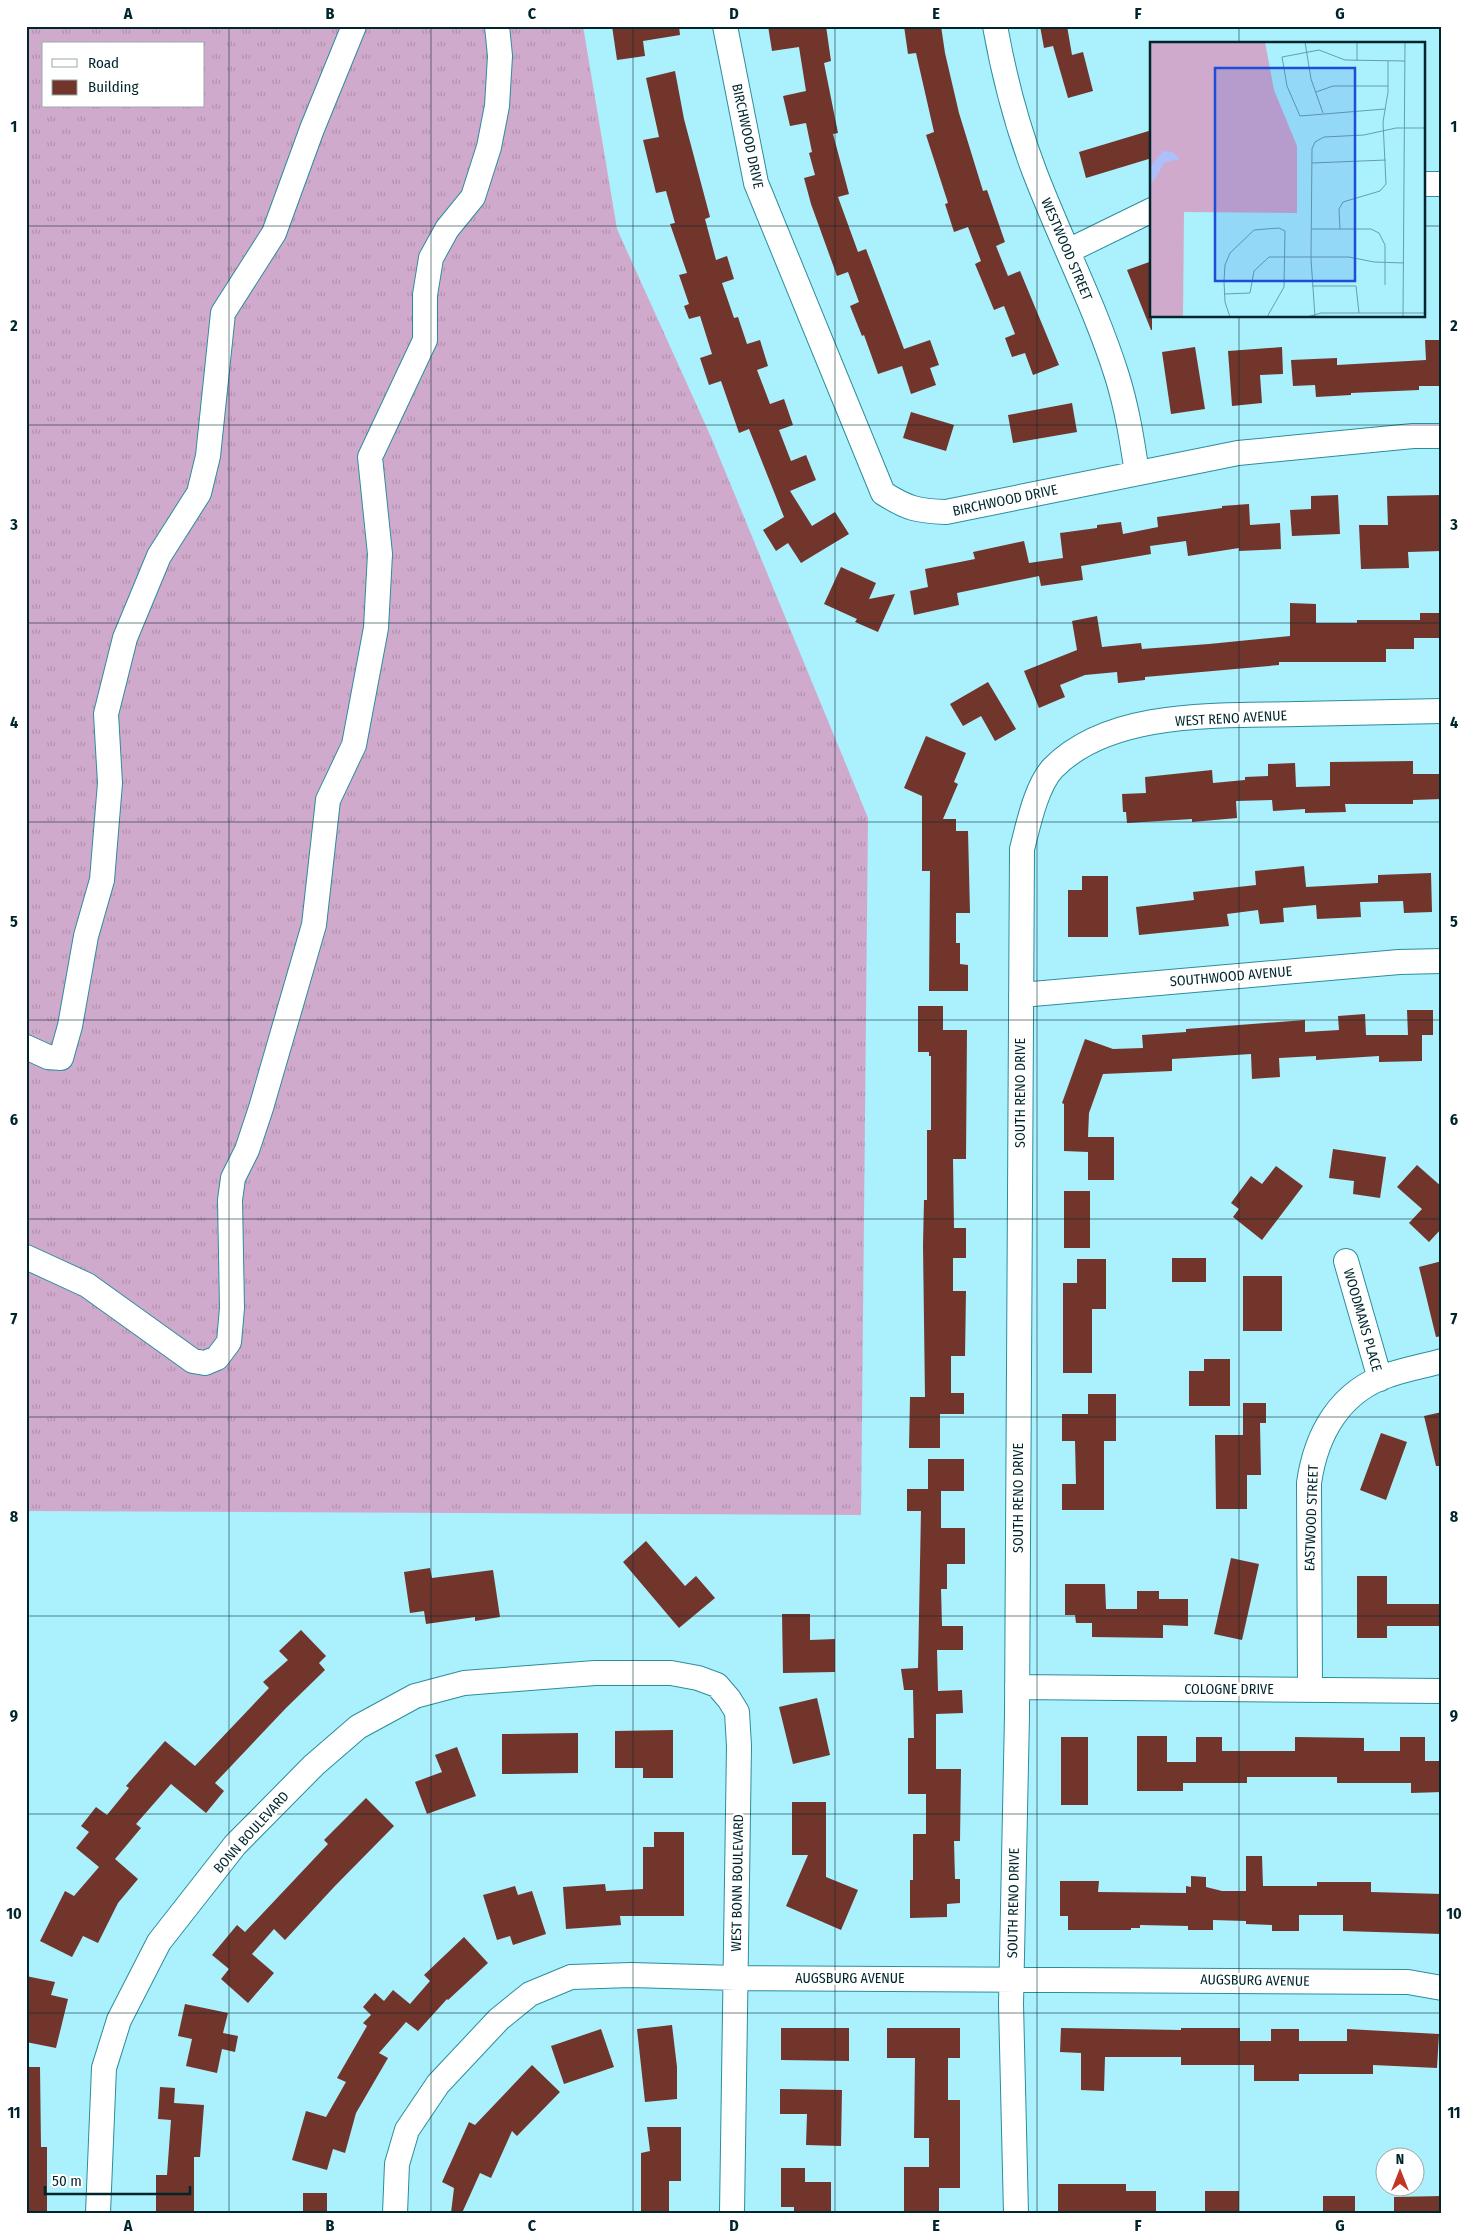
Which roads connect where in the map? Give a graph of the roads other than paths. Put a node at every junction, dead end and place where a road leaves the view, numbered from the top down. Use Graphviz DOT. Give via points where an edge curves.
graph roads {
  1 [pos="354,26"];
  2 [pos="497,26"];
  3 [pos="725,26"];
  4 [pos="995,26"];
  5 [pos="1426,184"];
  6 [pos="1442,184"];
  7 [pos="1150,211"];
  8 [pos="1068,251"];
  9 [pos="1442,436"];
  10 [pos="1137,473"];
  11 [pos="1442,711"];
  12 [pos="1043,787"];
  13 [pos="1442,961"];
  14 [pos="1021,995"];
  15 [pos="26,1047"];
  16 [pos="26,1256"];
  17 [pos="1346,1261"];
  18 [pos="1442,1361"];
  19 [pos="1380,1379"];
  20 [pos="595,1673"];
  21 [pos="1017,1687"];
  22 [pos="1310,1690"];
  23 [pos="1442,1691"];
  24 [pos="736,1978"];
  25 [pos="1012,1979"];
  26 [pos="1442,1988"];
  27 [pos="98,2213"];
  28 [pos="395,2213"];
  29 [pos="732,2213"];
  30 [pos="1016,2213"];
  1 -- 15 [label="street" via="274,233 223,313 208,456 199,493 155,565 125,638 106,714 110,782 102,880 86,936 70,1026 61,1058 48,1057"];
  2 -- 16 [label="street" via="500,56 497,106 489,147 473,197 447,229 431,258 425,295 425,340 370,457 380,554 376,628 354,745 328,800 314,925 261,1108 247,1150 233,1178 229,1342 217,1358 205,1363 193,1361 87,1285"];
  3 -- 10 [label="street, BIRCHWOOD DRIVE" via="756,183 883,493 917,511 946,512"];
  4 -- 8 [label="street, WESTWOOD STREET" via="1014,108 1034,172"];
  5 -- 6 [label="street"];
  7 -- 8 [label="street"];
  8 -- 10 [label="street, WESTWOOD STREET" via="1118,377 1130,424"];
  9 -- 10 [label="street, BIRCHWOOD DRIVE" via="1238,452"];
  11 -- 12 [label="street, WEST RENO AVENUE" via="1208,716 1143,724 1106,735 1076,750 1052,769"];
  12 -- 14 [label="street, SOUTH RENO DRIVE" via="1035,801 1022,849"];
  13 -- 14 [label="street, SOUTHWOOD AVENUE"];
  14 -- 21 [label="street, SOUTH RENO DRIVE"];
  17 -- 19 [label="street, WOODMANS PLACE"];
  18 -- 19 [label="street, EASTWOOD STREET"];
  19 -- 22 [label="street, EASTWOOD STREET" via="1348,1399 1320,1437 1313,1459 1309,1483"];
  20 -- 24 [label="street, WEST BONN BOULEVARD" via="671,1673 698,1678 717,1685 737,1712"];
  20 -- 27 [label="street, BONN BOULEVARD" via="464,1683 415,1696 358,1727 314,1765 235,1845 159,1942 119,2020 104,2068"];
  21 -- 22 [label="street, COLOGNE DRIVE"];
  21 -- 25 [label="street, SOUTH RENO DRIVE"];
  22 -- 23 [label="street, COLOGNE DRIVE"];
  24 -- 25 [label="street, AUGSBURG AVENUE"];
  24 -- 28 [label="street, AUGSBURG AVENUE" via="571,1977 530,1994 499,2018 438,2084 407,2130 397,2164"];
  24 -- 29 [label="street, WEST BONN BOULEVARD"];
  25 -- 26 [label="street, AUGSBURG AVENUE" via="1408,1982"];
  25 -- 30 [label="street, SOUTH RENO DRIVE"];
}
